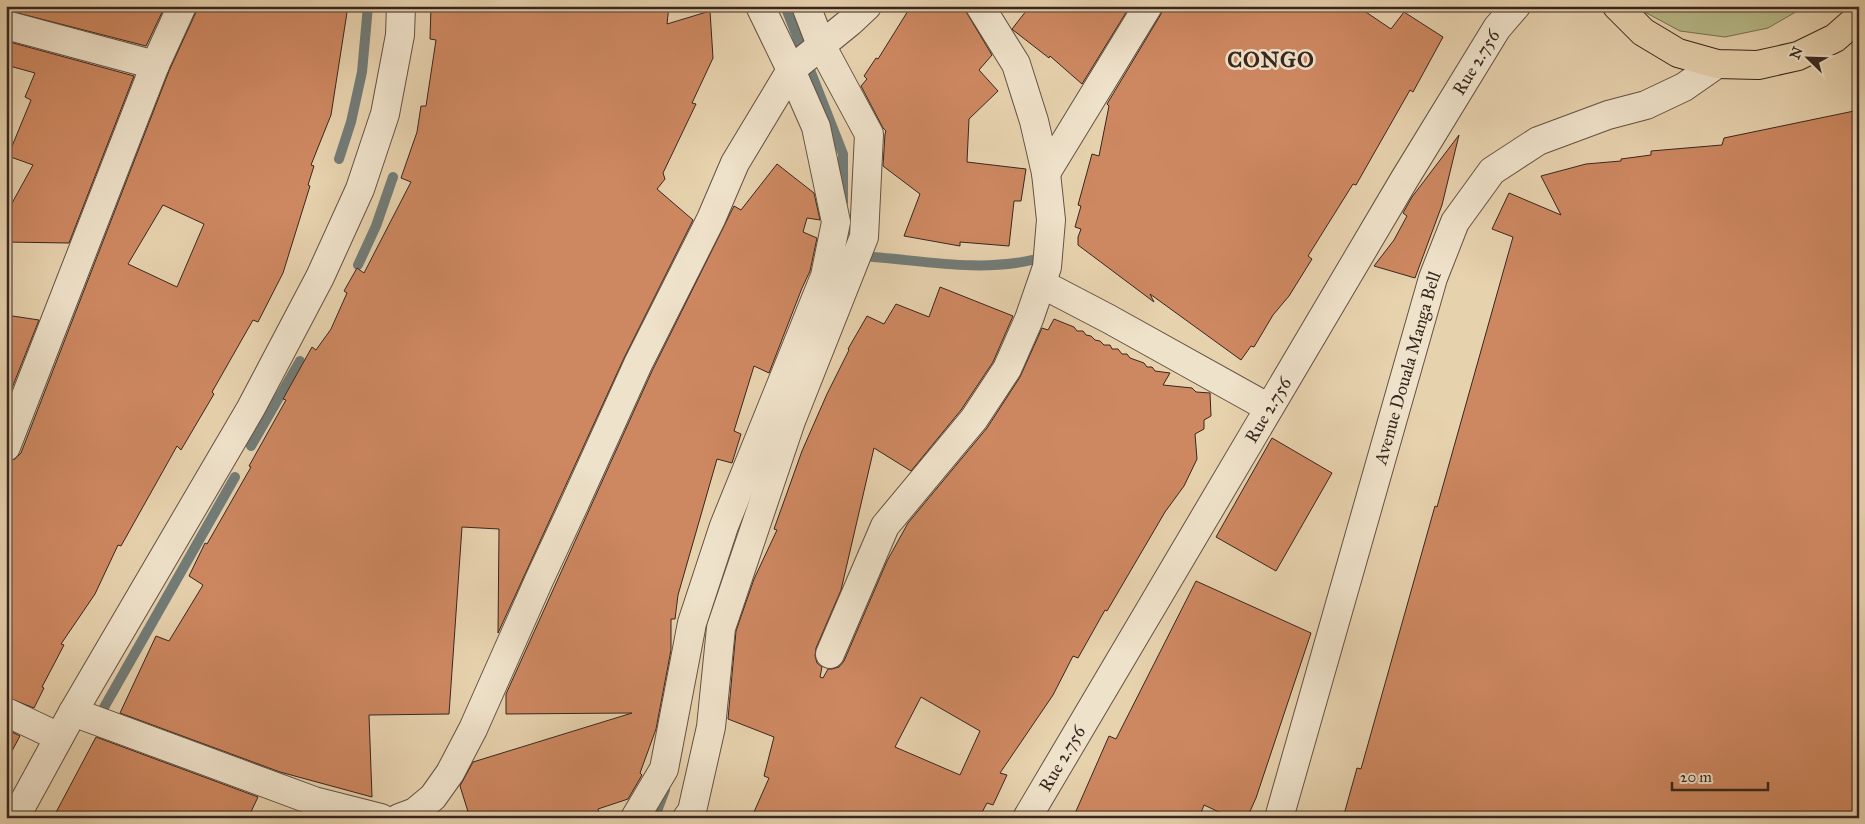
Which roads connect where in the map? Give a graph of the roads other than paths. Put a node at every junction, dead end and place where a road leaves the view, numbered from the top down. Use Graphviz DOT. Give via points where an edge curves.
graph roads {
  1 [pos="182,6"];
  2 [pos="401,6"];
  3 [pos="760,6"];
  4 [pos="806,6"];
  5 [pos="867,6"];
  6 [pos="980,6"];
  7 [pos="1148,6"];
  8 [pos="1516,6"];
  9 [pos="1617,6"];
  10 [pos="1492,17"];
  11 [pos="1859,17"];
  12 [pos="6,25"];
  13 [pos="821,46"];
  14 [pos="1717,64"];
  15 [pos="155,65"];
  16 [pos="791,70"];
  17 [pos="1046,173"];
  18 [pos="1042,284"];
  19 [pos="1269,408"];
  20 [pos="6,448"];
  21 [pos="830,654"];
  22 [pos="6,712"];
  23 [pos="73,712"];
  24 [pos="59,737"];
  25 [pos="309,809"];
  26 [pos="14,818"];
  27 [pos="382,818"];
  28 [pos="399,818"];
  29 [pos="635,818"];
  30 [pos="688,818"];
  31 [pos="1027,818"];
  32 [pos="1278,818"];
  1 -- 15 [label="street"];
  2 -- 23 [label="street" via="400,35 385,114 360,189 320,278 251,408"];
  3 -- 16 [label="street"];
  4 -- 13 [label="street"];
  5 -- 13 [label="street"];
  6 -- 17 [label="street" via="1016,64"];
  7 -- 17 [label="street"];
  8 -- 10 [label="street, Rue 2.756"];
  9 -- 14 [label="main road" via="1643,32 1678,53"];
  10 -- 19 [label="street, Rue 2.756" via="1404,180"];
  11 -- 14 [label="main road" via="1835,38 1798,56 1758,65"];
  12 -- 15 [label="street"];
  13 -- 16 [label="street"];
  13 -- 30 [label="street" via="868,134 864,237 791,421 721,628 711,727"];
  14 -- 32 [label="street, Avenue Douala Manga Bell" via="1684,86 1646,105 1608,115 1538,141 1492,171 1455,222 1432,278"];
  15 -- 20 [label="street"];
  16 -- 28 [label="street" via="735,164 638,364 473,729 433,797 415,812"];
  16 -- 29 [label="street" via="816,127 836,222 825,276 724,526 692,623 664,769"];
  17 -- 18 [label="street" via="1051,220 1047,267"];
  18 -- 19 [label="street"];
  18 -- 21 [label="street" via="1007,370 974,419 885,526"];
  19 -- 31 [label="street, Rue 2.756"];
  22 -- 24 [label="street"];
  23 -- 24 [label="street"];
  23 -- 25 [label="street"];
  24 -- 26 [label="street"];
  25 -- 27 [label="street"];
}
